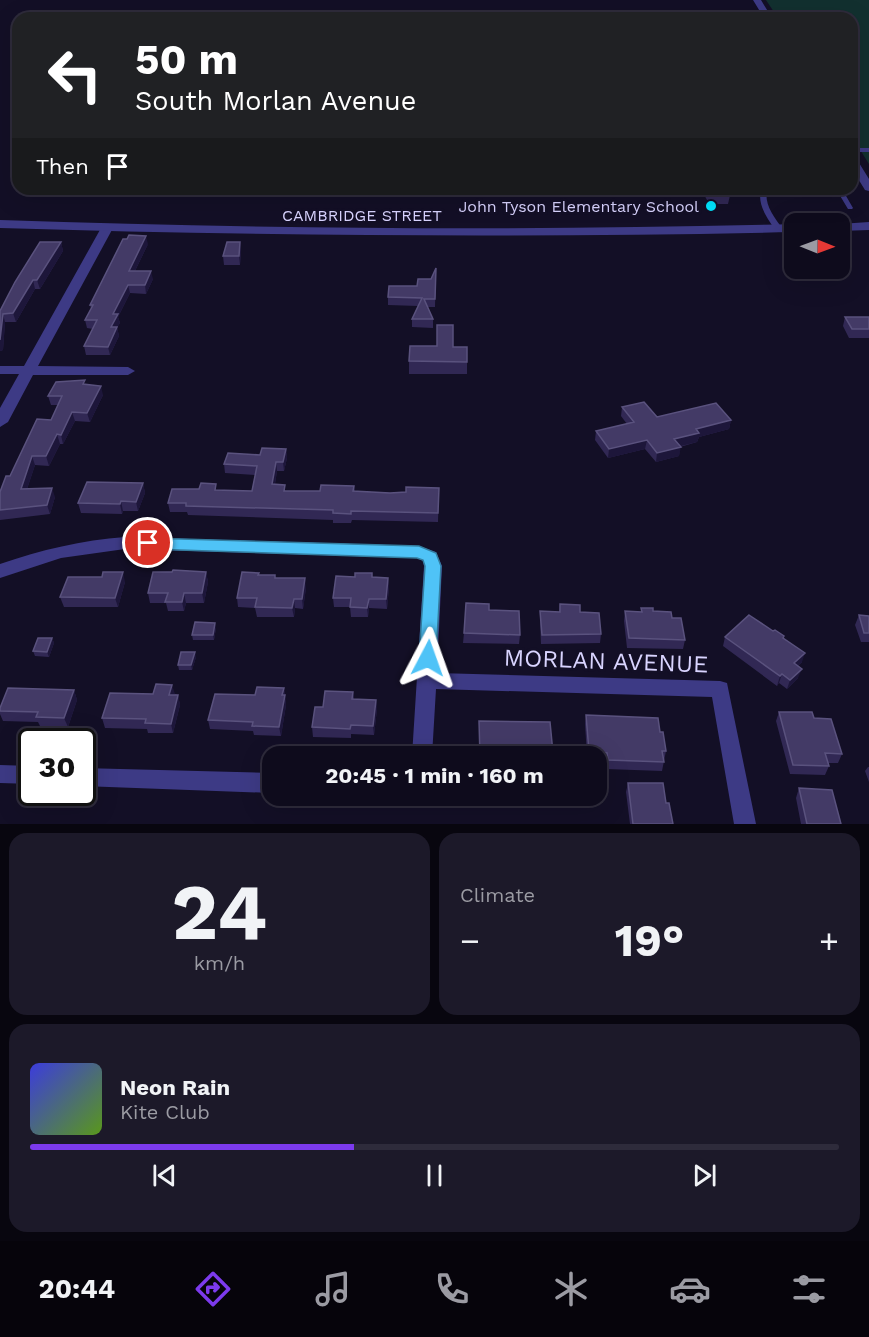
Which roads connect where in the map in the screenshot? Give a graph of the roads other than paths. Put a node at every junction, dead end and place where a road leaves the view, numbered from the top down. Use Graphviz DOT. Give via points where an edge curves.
graph roads {
  1 [pos="858,170"];
  2 [pos="869,188"];
  3 [pos="762,195"];
  4 [pos="843,195"];
  5 [pos="850,208"];
  6 [pos="0,224"];
  7 [pos="869,226"];
  8 [pos="850,227"];
  9 [pos="107,228"];
  10 [pos="778,228"];
  11 [pos="784,228"];
  12 [pos="28,369"];
  13 [pos="0,370"];
  14 [pos="128,371"];
  15 [pos="0,422"];
  16 [pos="0,571"];
  17 [pos="426,681"];
  18 [pos="423,746"];
  19 [pos="0,774"];
  20 [pos="18,775"];
  21 [pos="96,777"];
  22 [pos="262,783"];
  23 [pos="745,824"];
  1 -- 2 [label="street"];
  3 -- 10 [label="lane"];
  4 -- 5 [label="lane"];
  6 -- 9 [label="street, CAMBRIDGE STREET"];
  7 -- 8 [label="street"];
  9 -- 10 [label="street, CAMBRIDGE STREET" via="603,232"];
  9 -- 12 [label="street"];
  10 -- 11 [label="street, CAMBRIDGE STREET"];
  12 -- 13 [label="street"];
  12 -- 14 [label="street"];
  12 -- 15 [label="street"];
  16 -- 17 [label="street" via="45,554 125,543 419,552 430,557 433,566"];
  17 -- 18 [label="street"];
  17 -- 23 [label="street, MORLAN AVENUE" via="720,689"];
  19 -- 20 [label="street"];
  21 -- 22 [label="street"];
}
